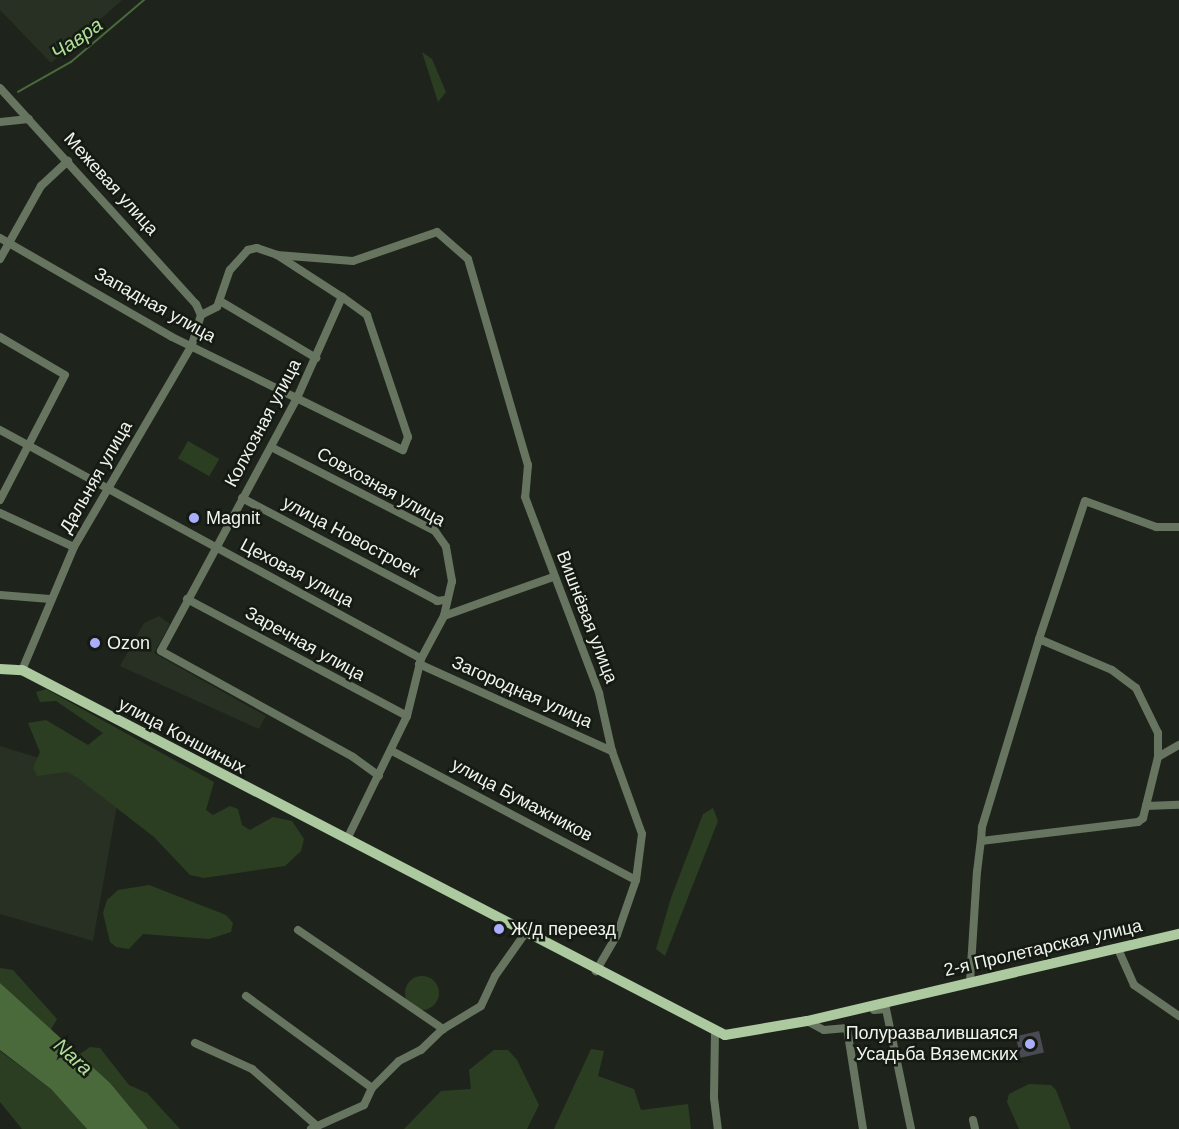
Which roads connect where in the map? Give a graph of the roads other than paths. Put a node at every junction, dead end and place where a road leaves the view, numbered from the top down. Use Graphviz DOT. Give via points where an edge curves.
graph roads {
  1 [pos="0,88"];
  2 [pos="29,119"];
  3 [pos="0,122"];
  4 [pos="68,161"];
  5 [pos="0,238"];
  6 [pos="10,241"];
  7 [pos="277,255"];
  8 [pos="0,259"];
  9 [pos="342,300"];
  10 [pos="220,301"];
  11 [pos="201,315"];
  12 [pos="0,337"];
  13 [pos="192,345"];
  14 [pos="316,358"];
  15 [pos="297,398"];
  16 [pos="0,430"];
  17 [pos="27,446"];
  18 [pos="271,447"];
  19 [pos="108,488"];
  20 [pos="242,498"];
  21 [pos="0,500"];
  22 [pos="0,513"];
  23 [pos="1179,527"];
  24 [pos="74,547"];
  25 [pos="214,548"];
  26 [pos="553,577"];
  27 [pos="0,595"];
  28 [pos="50,599"];
  29 [pos="187,599"];
  30 [pos="445,600"];
  31 [pos="444,616"];
  32 [pos="1039,639"];
  33 [pos="420,661"];
  34 [pos="0,669"];
  35 [pos="22,670"];
  36 [pos="433,670"];
  37 [pos="414,685"];
  38 [pos="407,716"];
  39 [pos="1179,745"];
  40 [pos="392,751"];
  41 [pos="612,751"];
  42 [pos="1158,757"];
  43 [pos="379,776"];
  44 [pos="1179,805"];
  45 [pos="1146,806"];
  46 [pos="347,839"];
  47 [pos="981,841"];
  48 [pos="636,880"];
  49 [pos="298,930"];
  50 [pos="526,932"];
  51 [pos="1179,934"];
  52 [pos="1118,949"];
  53 [pos="596,971"];
  54 [pos="970,982"];
  55 [pos="246,996"];
  56 [pos="866,1008"];
  57 [pos="1179,1016"];
  58 [pos="807,1022"];
  59 [pos="443,1029"];
  60 [pos="716,1032"];
  61 [pos="195,1043"];
  62 [pos="372,1088"];
  63 [pos="314,1127"];
  64 [pos="718,1129"];
  65 [pos="863,1129"];
  66 [pos="911,1129"];
  1 -- 2 [label="street, Межевая улица"];
  2 -- 3 [label="street"];
  2 -- 4 [label="street, Межевая улица"];
  4 -- 6 [label="street" via="41,186"];
  4 -- 11 [label="street, Межевая улица" via="196,304"];
  5 -- 6 [label="street, Западная улица"];
  6 -- 8 [label="street"];
  6 -- 13 [label="street, Западная улица"];
  7 -- 9 [label="street"];
  7 -- 10 [label="street" via="248,250 230,270"];
  7 -- 26 [label="street, Вишнёвая улица" via="353,261 437,232 460,249 477,284 528,465 525,497"];
  9 -- 14 [label="street, Колхозная улица"];
  9 -- 15 [label="street" via="368,315 408,436 405,448 392,447"];
  10 -- 11 [label="street"];
  10 -- 14 [label="street"];
  11 -- 13 [label="street, Дальняя улица"];
  12 -- 17 [label="street" via="65,375"];
  13 -- 15 [label="street, Западная улица"];
  13 -- 19 [label="street, Дальняя улица"];
  14 -- 15 [label="street, Колхозная улица"];
  15 -- 18 [label="street, Колхозная улица"];
  16 -- 17 [label="street, Цеховая улица"];
  17 -- 19 [label="street, Цеховая улица"];
  17 -- 21 [label="street"];
  18 -- 20 [label="street, Колхозная улица"];
  18 -- 30 [label="street, Совхозная улица" via="442,538 452,581"];
  19 -- 24 [label="street, Дальняя улица"];
  19 -- 25 [label="street, Цеховая улица"];
  20 -- 25 [label="street, Колхозная улица"];
  20 -- 30 [label="street, улица Новостроек" via="437,601"];
  22 -- 24 [label="street"];
  23 -- 32 [label="street" via="1156,527 1085,501"];
  24 -- 28 [label="street, Дальняя улица"];
  25 -- 29 [label="street, Колхозная улица"];
  25 -- 33 [label="street, Цеховая улица"];
  26 -- 31 [label="street"];
  26 -- 41 [label="street, Вишнёвая улица" via="599,693"];
  27 -- 28 [label="street"];
  28 -- 35 [label="street, Дальняя улица"];
  29 -- 38 [label="street, Заречная улица"];
  29 -- 43 [label="street, Колхозная улица" via="161,651 354,757"];
  30 -- 31 [label="street, Совхозная улица"];
  31 -- 33 [label="street, Совхозная улица"];
  32 -- 42 [label="street" via="1112,670 1136,688 1158,733"];
  32 -- 47 [label="street"];
  33 -- 36 [label="street, Загородная улица"];
  33 -- 37 [label="street, Совхозная улица"];
  34 -- 35 [label="main road, улица Коншиных"];
  35 -- 46 [label="main road, улица Коншиных"];
  36 -- 37 [label="street"];
  36 -- 41 [label="street, Загородная улица"];
  37 -- 38 [label="street, Совхозная улица"];
  38 -- 40 [label="street, Совхозная улица"];
  39 -- 42 [label="street"];
  40 -- 43 [label="street, Совхозная улица"];
  40 -- 48 [label="street, улица Бумажников"];
  41 -- 48 [label="street, Вишнёвая улица" via="642,834"];
  42 -- 45 [label="street"];
  43 -- 46 [label="street, Совхозная улица"];
  44 -- 45 [label="street"];
  45 -- 47 [label="street" via="1138,822"];
  46 -- 50 [label="main road"];
  47 -- 54 [label="street"];
  48 -- 53 [label="street, Вишнёвая улица" via="617,935"];
  49 -- 59 [label="street"];
  50 -- 53 [label="main road"];
  50 -- 59 [label="street" via="495,976 481,1006"];
  51 -- 52 [label="main road, 2-я Пролетарская улица"];
  52 -- 54 [label="main road, 2-я Пролетарская улица"];
  52 -- 57 [label="street" via="1134,985"];
  53 -- 60 [label="main road"];
  54 -- 56 [label="main road, 2-я Пролетарская улица"];
  55 -- 62 [label="street"];
  56 -- 58 [label="main road, 2-я Пролетарская улица"];
  56 -- 66 [label="street" via="886,1009"];
  58 -- 60 [label="main road, 2-я Пролетарская улица" via="735,1036"];
  58 -- 65 [label="street" via="824,1030 847,1028"];
  59 -- 62 [label="street" via="422,1050 399,1061"];
  60 -- 64 [label="street" via="714,1098"];
  61 -- 63 [label="street" via="252,1069"];
  62 -- 63 [label="street" via="364,1105"];
}
